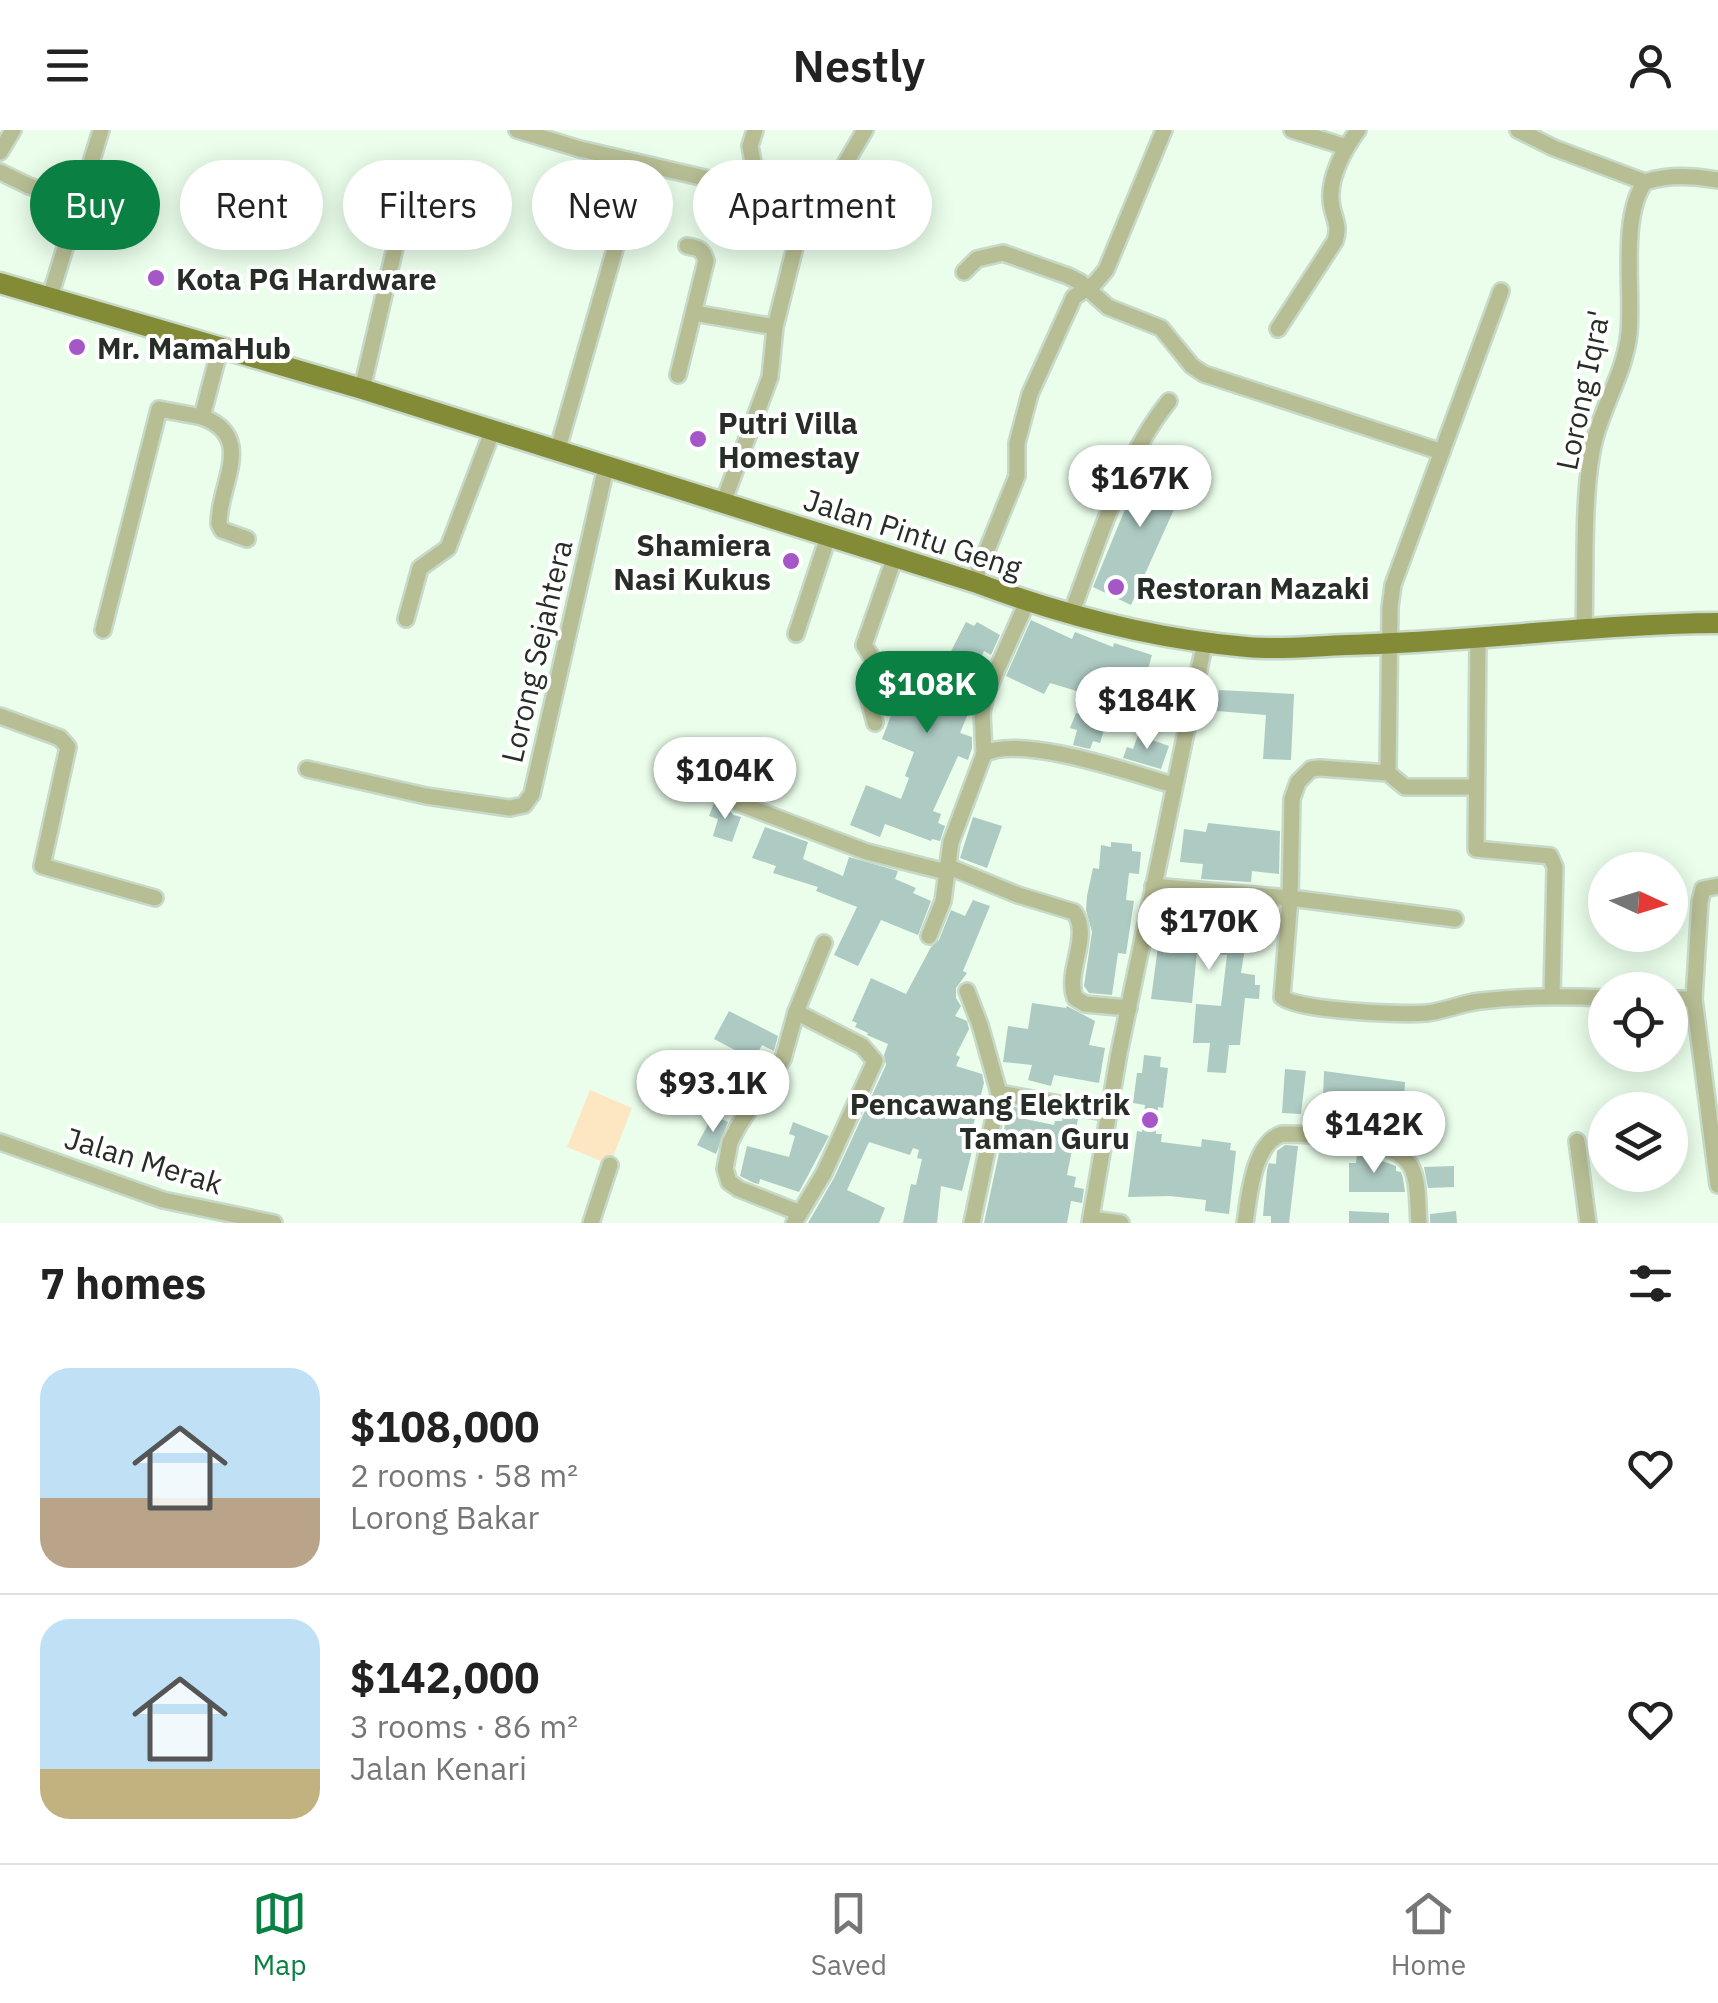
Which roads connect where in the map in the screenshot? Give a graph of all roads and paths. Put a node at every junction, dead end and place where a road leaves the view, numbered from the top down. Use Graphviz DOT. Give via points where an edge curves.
graph roads {
  1 [pos="13,130"];
  2 [pos="101,130"];
  3 [pos="756,130"];
  4 [pos="865,130"];
  5 [pos="1164,130"];
  6 [pos="1292,130"];
  7 [pos="1358,130"];
  8 [pos="1518,130"];
  9 [pos="525,131"];
  10 [pos="1346,147"];
  11 [pos="0,152"];
  12 [pos="91,160"];
  13 [pos="753,160"];
  14 [pos="848,160"];
  15 [pos="0,172"];
  16 [pos="693,175"];
  17 [pos="1718,180"];
  18 [pos="1645,182"];
  19 [pos="30,187"];
  20 [pos="687,246"];
  21 [pos="64,250"];
  22 [pos="394,250"];
  23 [pos="615,250"];
  24 [pos="794,250"];
  25 [pos="964,272"];
  26 [pos="0,283"];
  27 [pos="1087,288"];
  28 [pos="1502,290"];
  29 [pos="50,298"];
  30 [pos="694,313"];
  31 [pos="775,327"];
  32 [pos="1278,328"];
  33 [pos="220,348"];
  34 [pos="678,375"];
  35 [pos="362,389"];
  36 [pos="1169,402"];
  37 [pos="202,418"];
  38 [pos="492,432"];
  39 [pos="556,452"];
  40 [pos="1442,452"];
  41 [pos="606,467"];
  42 [pos="723,503"];
  43 [pos="828,537"];
  44 [pos="246,540"];
  45 [pos="894,559"];
  46 [pos="974,582"];
  47 [pos="1027,602"];
  48 [pos="1071,614"];
  49 [pos="406,619"];
  50 [pos="1718,623"];
  51 [pos="1584,627"];
  52 [pos="103,630"];
  53 [pos="796,634"];
  54 [pos="1478,640"];
  55 [pos="1205,641"];
  56 [pos="1390,644"];
  57 [pos="0,716"];
  58 [pos="874,723"];
  59 [pos="989,751"];
  60 [pos="307,768"];
  61 [pos="1388,773"];
  62 [pos="1174,785"];
  63 [pos="1475,787"];
  64 [pos="738,802"];
  65 [pos="946,869"];
  66 [pos="1718,872"];
  67 [pos="1154,886"];
  68 [pos="1711,888"];
  69 [pos="155,898"];
  70 [pos="1290,898"];
  71 [pos="1456,920"];
  72 [pos="928,936"];
  73 [pos="824,943"];
  74 [pos="966,992"];
  75 [pos="1552,996"];
  76 [pos="1588,997"];
  77 [pos="1688,999"];
  78 [pos="1694,999"];
  79 [pos="1128,1008"];
  80 [pos="796,1012"];
  81 [pos="999,1093"];
  82 [pos="1109,1113"];
  83 [pos="0,1142"];
  84 [pos="1577,1142"];
  85 [pos="610,1164"];
  86 [pos="1718,1185"];
  87 [pos="192,1215"];
  88 [pos="797,1218"];
  89 [pos="1091,1221"];
  90 [pos="274,1223"];
  91 [pos="592,1223"];
  92 [pos="972,1223"];
  93 [pos="1121,1223"];
  94 [pos="1244,1223"];
  95 [pos="1419,1223"];
  96 [pos="1588,1223"];
  1 -- 11 [label="street"];
  2 -- 12 [label="street"];
  3 -- 13 [label="street"];
  4 -- 14 [label="street"];
  5 -- 27 [label="street" via="1106,270"];
  6 -- 10 [label="street"];
  7 -- 10 [label="street"];
  8 -- 18 [label="street"];
  9 -- 16 [label="street"];
  10 -- 32 [label="street" via="1330,198 1338,232"];
  15 -- 19 [label="street"];
  17 -- 18 [label="street"];
  18 -- 51 [label="street, Lorong Iqra'" via="1632,209 1621,371 1593,446"];
  20 -- 30 [label="street" via="698,248 706,261"];
  21 -- 29 [label="street"];
  22 -- 35 [label="street"];
  23 -- 39 [label="street"];
  24 -- 31 [label="street"];
  25 -- 27 [label="street" via="978,259 1003,253"];
  26 -- 29 [label="main road, Jalan Pintu Geng"];
  27 -- 40 [label="street" via="1108,307 1161,328 1204,374"];
  27 -- 46 [label="street" via="1072,300 1030,394 1017,443 1017,476"];
  28 -- 40 [label="street"];
  29 -- 33 [label="main road, Jalan Pintu Geng"];
  30 -- 31 [label="street"];
  30 -- 34 [label="street"];
  31 -- 42 [label="street" via="770,376"];
  33 -- 35 [label="main road, Jalan Pintu Geng"];
  33 -- 37 [label="street"];
  35 -- 38 [label="main road, Jalan Pintu Geng"];
  36 -- 48 [label="street" via="1137,449"];
  37 -- 44 [label="street" via="227,431 231,468 219,524"];
  37 -- 52 [label="street" via="159,409"];
  38 -- 39 [label="main road, Jalan Pintu Geng"];
  38 -- 49 [label="street" via="448,548 420,568"];
  39 -- 41 [label="main road, Jalan Pintu Geng"];
  40 -- 56 [label="street" via="1397,570"];
  41 -- 42 [label="main road, Jalan Pintu Geng"];
  41 -- 60 [label="street, Lorong Sejahtera" via="532,794 524,805 426,796"];
  42 -- 43 [label="main road, Jalan Pintu Geng"];
  43 -- 45 [label="main road, Jalan Pintu Geng"];
  43 -- 53 [label="street"];
  45 -- 46 [label="main road, Jalan Pintu Geng"];
  45 -- 58 [label="street" via="864,645 876,666 868,696"];
  46 -- 47 [label="main road, Jalan Pintu Geng"];
  47 -- 48 [label="main road, Jalan Pintu Geng"];
  47 -- 59 [label="street" via="986,694"];
  48 -- 55 [label="main road, Jalan Pintu Geng"];
  50 -- 51 [label="main road, Jalan Pintu Geng"];
  51 -- 54 [label="main road, Jalan Pintu Geng"];
  54 -- 56 [label="main road, Jalan Pintu Geng"];
  54 -- 63 [label="street"];
  55 -- 56 [label="main road, Jalan Pintu Geng" via="1250,648"];
  55 -- 62 [label="street"];
  56 -- 61 [label="street"];
  57 -- 69 [label="street" via="68,746 42,866"];
  59 -- 62 [label="street" via="1022,748"];
  59 -- 65 [label="street"];
  61 -- 63 [label="street" via="1405,787"];
  61 -- 70 [label="street" via="1320,768 1298,782"];
  62 -- 67 [label="street"];
  63 -- 75 [label="street" via="1476,848 1550,856 1556,868"];
  64 -- 65 [label="street" via="867,852"];
  65 -- 72 [label="street" via="944,900"];
  65 -- 79 [label="street" via="1074,912 1080,921 1075,998"];
  66 -- 68 [label="street"];
  67 -- 70 [label="street"];
  67 -- 79 [label="street"];
  68 -- 78 [label="street" via="1700,902"];
  70 -- 71 [label="street"];
  70 -- 75 [label="street" via="1282,978 1288,1003 1422,1014"];
  73 -- 80 [label="street"];
  74 -- 81 [label="street"];
  75 -- 76 [label="street"];
  77 -- 78 [label="street"];
  78 -- 86 [label="street"];
  79 -- 82 [label="street"];
  80 -- 88 [label="street" via="783,1059 730,1142 725,1169 739,1189"];
  80 -- 88 [label="street" via="862,1046 875,1061"];
  81 -- 82 [label="street"];
  81 -- 92 [label="street"];
  82 -- 89 [label="street"];
  83 -- 87 [label="street, Jalan Merak"];
  84 -- 96 [label="street"];
  85 -- 91 [label="street"];
  87 -- 90 [label="street, Jalan Merak"];
  89 -- 93 [label="street"];
  94 -- 95 [label="street" via="1260,1157 1282,1134 1351,1138 1398,1154 1415,1180"];
}
